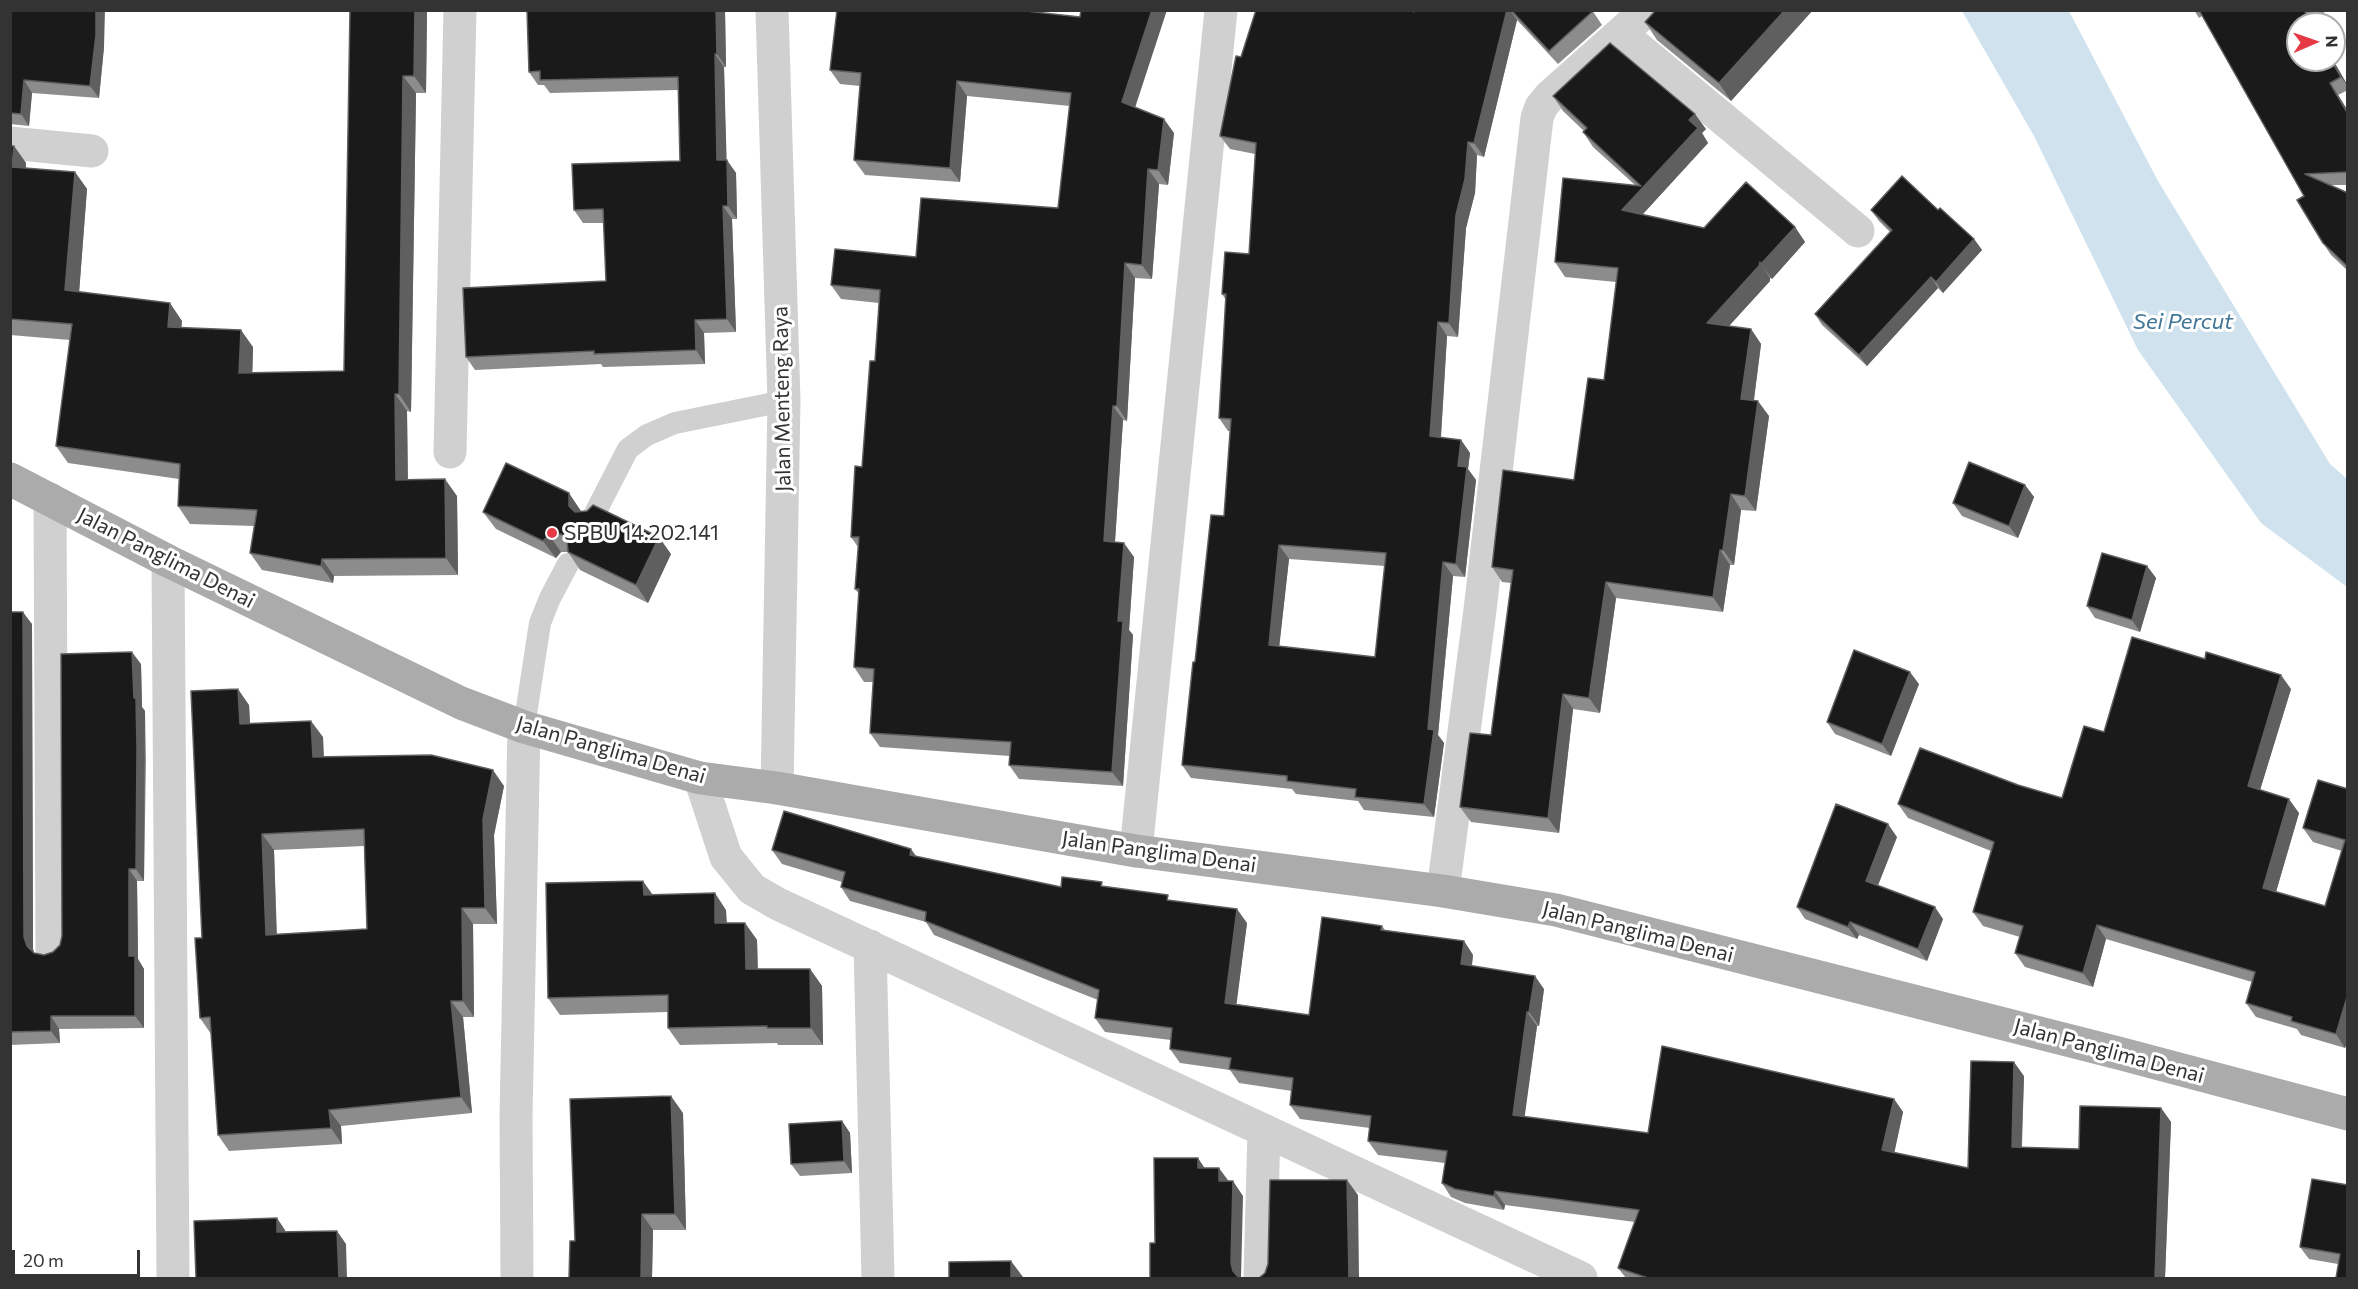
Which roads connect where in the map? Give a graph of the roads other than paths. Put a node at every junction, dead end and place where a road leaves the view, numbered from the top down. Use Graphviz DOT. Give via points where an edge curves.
graph roads {
  1 [pos="460,10"];
  2 [pos="772,10"];
  3 [pos="1221,10"];
  4 [pos="1647,10"];
  5 [pos="1621,34"];
  6 [pos="10,143"];
  7 [pos="92,151"];
  8 [pos="1858,231"];
  9 [pos="784,401"];
  10 [pos="450,452"];
  11 [pos="10,479"];
  12 [pos="50,499"];
  13 [pos="593,517"];
  14 [pos="168,561"];
  15 [pos="568,564"];
  16 [pos="524,727"];
  17 [pos="700,778"];
  18 [pos="777,788"];
  19 [pos="1136,851"];
  20 [pos="1443,891"];
  21 [pos="870,946"];
  22 [pos="52,949"];
  23 [pos="2348,1114"];
  24 [pos="1264,1130"];
  25 [pos="172,1278"];
  26 [pos="517,1278"];
  27 [pos="878,1278"];
  28 [pos="1260,1278"];
  29 [pos="1581,1278"];
  1 -- 10 [label="street"];
  2 -- 9 [label="street, Jalan Menteng Raya"];
  3 -- 19 [label="street"];
  4 -- 5 [label="street"];
  5 -- 8 [label="street"];
  5 -- 20 [label="street" via="1550,96 1537,118"];
  6 -- 7 [label="street"];
  9 -- 13 [label="lane" via="675,423 647,435 628,449"];
  9 -- 18 [label="street, Jalan Menteng Raya"];
  11 -- 12 [label="main road, Jalan Panglima Denai"];
  12 -- 14 [label="main road, Jalan Panglima Denai"];
  12 -- 22 [label="street"];
  14 -- 16 [label="main road, Jalan Panglima Denai" via="461,703"];
  14 -- 25 [label="street"];
  15 -- 16 [label="lane" via="540,624"];
  16 -- 17 [label="main road, Jalan Panglima Denai"];
  16 -- 26 [label="street" via="516,1116"];
  17 -- 18 [label="main road, Jalan Panglima Denai"];
  17 -- 21 [label="street" via="726,857 752,889"];
  18 -- 19 [label="main road, Jalan Panglima Denai"];
  19 -- 20 [label="main road, Jalan Panglima Denai"];
  20 -- 23 [label="main road, Jalan Panglima Denai" via="1567,912"];
  21 -- 24 [label="street"];
  21 -- 27 [label="street"];
  24 -- 28 [label="street"];
  24 -- 29 [label="street"];
}
